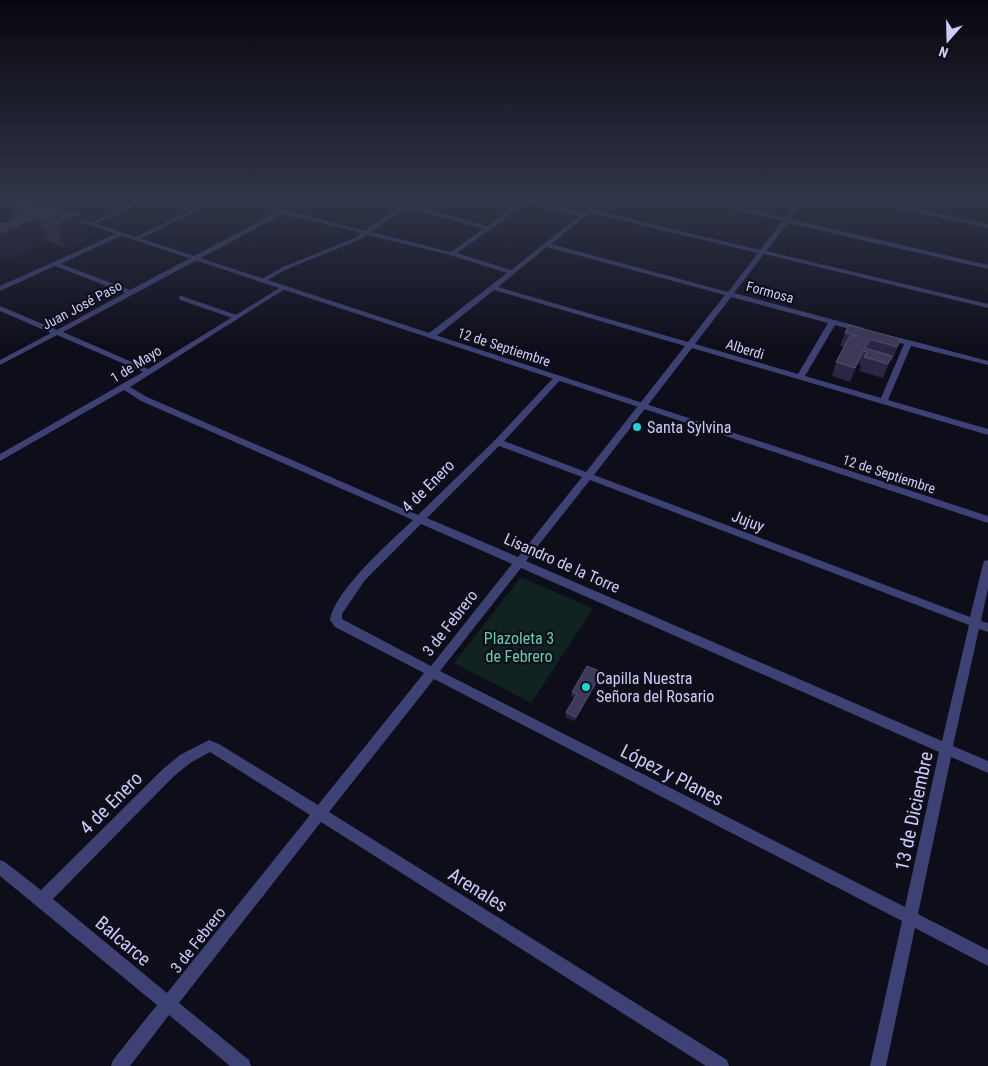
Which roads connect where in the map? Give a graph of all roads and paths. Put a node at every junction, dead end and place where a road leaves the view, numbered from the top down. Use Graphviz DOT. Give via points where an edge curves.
graph roads {
  1 [pos="91,248"];
  2 [pos="163,248"];
  3 [pos="216,248"];
  4 [pos="335,248"];
  5 [pos="426,248"];
  6 [pos="461,248"];
  7 [pos="543,248"];
  8 [pos="556,248"];
  9 [pos="739,248"];
  10 [pos="766,248"];
  11 [pos="902,248"];
  12 [pos="762,253"];
  13 [pos="452,254"];
  14 [pos="195,259"];
  15 [pos="56,264"];
  16 [pos="988,267"];
  17 [pos="512,272"];
  18 [pos="262,281"];
  19 [pos="283,288"];
  20 [pos="494,288"];
  21 [pos="0,289"];
  22 [pos="131,293"];
  23 [pos="730,295"];
  24 [pos="181,298"];
  25 [pos="988,306"];
  26 [pos="0,308"];
  27 [pos="236,317"];
  28 [pos="833,322"];
  29 [pos="58,332"];
  30 [pos="871,332"];
  31 [pos="880,335"];
  32 [pos="431,336"];
  33 [pos="909,342"];
  34 [pos="691,346"];
  35 [pos="0,363"];
  36 [pos="988,363"];
  37 [pos="147,371"];
  38 [pos="558,378"];
  39 [pos="800,378"];
  40 [pos="124,387"];
  41 [pos="882,402"];
  42 [pos="642,406"];
  43 [pos="988,432"];
  44 [pos="498,442"];
  45 [pos="0,458"];
  46 [pos="588,475"];
  47 [pos="420,519"];
  48 [pos="988,520"];
  49 [pos="518,562"];
  50 [pos="988,564"];
  51 [pos="339,624"];
  52 [pos="982,626"];
  53 [pos="432,673"];
  54 [pos="214,748"];
  55 [pos="946,749"];
  56 [pos="988,767"];
  57 [pos="319,813"];
  58 [pos="0,867"];
  59 [pos="42,900"];
  60 [pos="910,918"];
  61 [pos="988,958"];
  62 [pos="168,1004"];
  63 [pos="119,1066"];
  64 [pos="243,1066"];
  65 [pos="721,1066"];
  66 [pos="878,1066"];
  1 -- 15 [label="street"];
  2 -- 14 [label="street, 12 de Septiembre"];
  3 -- 14 [label="street, Juan José Paso"];
  4 -- 18 [label="street"];
  5 -- 13 [label="street"];
  6 -- 13 [label="street"];
  7 -- 17 [label="street"];
  8 -- 23 [label="street, Formosa"];
  9 -- 12 [label="street"];
  10 -- 12 [label="street, 3 de Febrero"];
  11 -- 16 [label="street"];
  12 -- 23 [label="street, 3 de Febrero"];
  12 -- 25 [label="street"];
  13 -- 17 [label="street"];
  14 -- 18 [label="street, 12 de Septiembre"];
  14 -- 22 [label="street, Juan José Paso"];
  15 -- 21 [label="street"];
  15 -- 22 [label="street"];
  17 -- 20 [label="street"];
  18 -- 19 [label="street, 12 de Septiembre"];
  19 -- 27 [label="street, 1 de Mayo"];
  19 -- 32 [label="street, 12 de Septiembre"];
  20 -- 32 [label="street"];
  20 -- 34 [label="street, Alberdi"];
  22 -- 29 [label="street, Juan José Paso"];
  23 -- 28 [label="street, Formosa"];
  23 -- 34 [label="street, 3 de Febrero"];
  24 -- 27 [label="lane"];
  26 -- 29 [label="street"];
  27 -- 37 [label="street, 1 de Mayo"];
  28 -- 30 [label="street, Formosa"];
  28 -- 39 [label="street"];
  29 -- 35 [label="street, Juan José Paso"];
  29 -- 37 [label="street"];
  31 -- 33 [label="street"];
  32 -- 38 [label="street, 12 de Septiembre"];
  33 -- 36 [label="street"];
  33 -- 41 [label="street"];
  34 -- 39 [label="street, Alberdi"];
  34 -- 42 [label="street, 3 de Febrero"];
  37 -- 40 [label="street, 1 de Mayo"];
  38 -- 42 [label="street, 12 de Septiembre"];
  38 -- 44 [label="street, 4 de Enero"];
  39 -- 41 [label="street, Alberdi"];
  40 -- 45 [label="street, 1 de Mayo"];
  40 -- 47 [label="street, Lisandro de la Torre" via="144,399"];
  41 -- 43 [label="street, Alberdi"];
  42 -- 46 [label="street, 3 de Febrero"];
  42 -- 48 [label="street, 12 de Septiembre"];
  44 -- 46 [label="street, Jujuy"];
  44 -- 47 [label="street, 4 de Enero"];
  46 -- 49 [label="street, 3 de Febrero"];
  46 -- 52 [label="street, Jujuy"];
  47 -- 49 [label="street, Lisandro de la Torre"];
  47 -- 51 [label="street, 4 de Enero" via="354,585 336,613"];
  49 -- 53 [label="street, 3 de Febrero"];
  49 -- 55 [label="street, Lisandro de la Torre"];
  50 -- 52 [label="street, 13 de Diciembre"];
  51 -- 53 [label="street, López y Planes"];
  52 -- 55 [label="street, 13 de Diciembre"];
  53 -- 57 [label="street, 3 de Febrero"];
  53 -- 60 [label="street, López y Planes"];
  54 -- 57 [label="street, Arenales"];
  54 -- 59 [label="street, 4 de Enero" via="200,749 168,773"];
  55 -- 56 [label="street, Lisandro de la Torre"];
  55 -- 60 [label="street, 13 de Diciembre"];
  57 -- 62 [label="street, 3 de Febrero"];
  57 -- 65 [label="street, Arenales"];
  58 -- 59 [label="street, Balcarce"];
  59 -- 62 [label="street, Balcarce"];
  60 -- 61 [label="street, López y Planes"];
  60 -- 66 [label="street, 13 de Diciembre"];
  62 -- 63 [label="street, 3 de Febrero"];
  62 -- 64 [label="street, Balcarce"];
}
